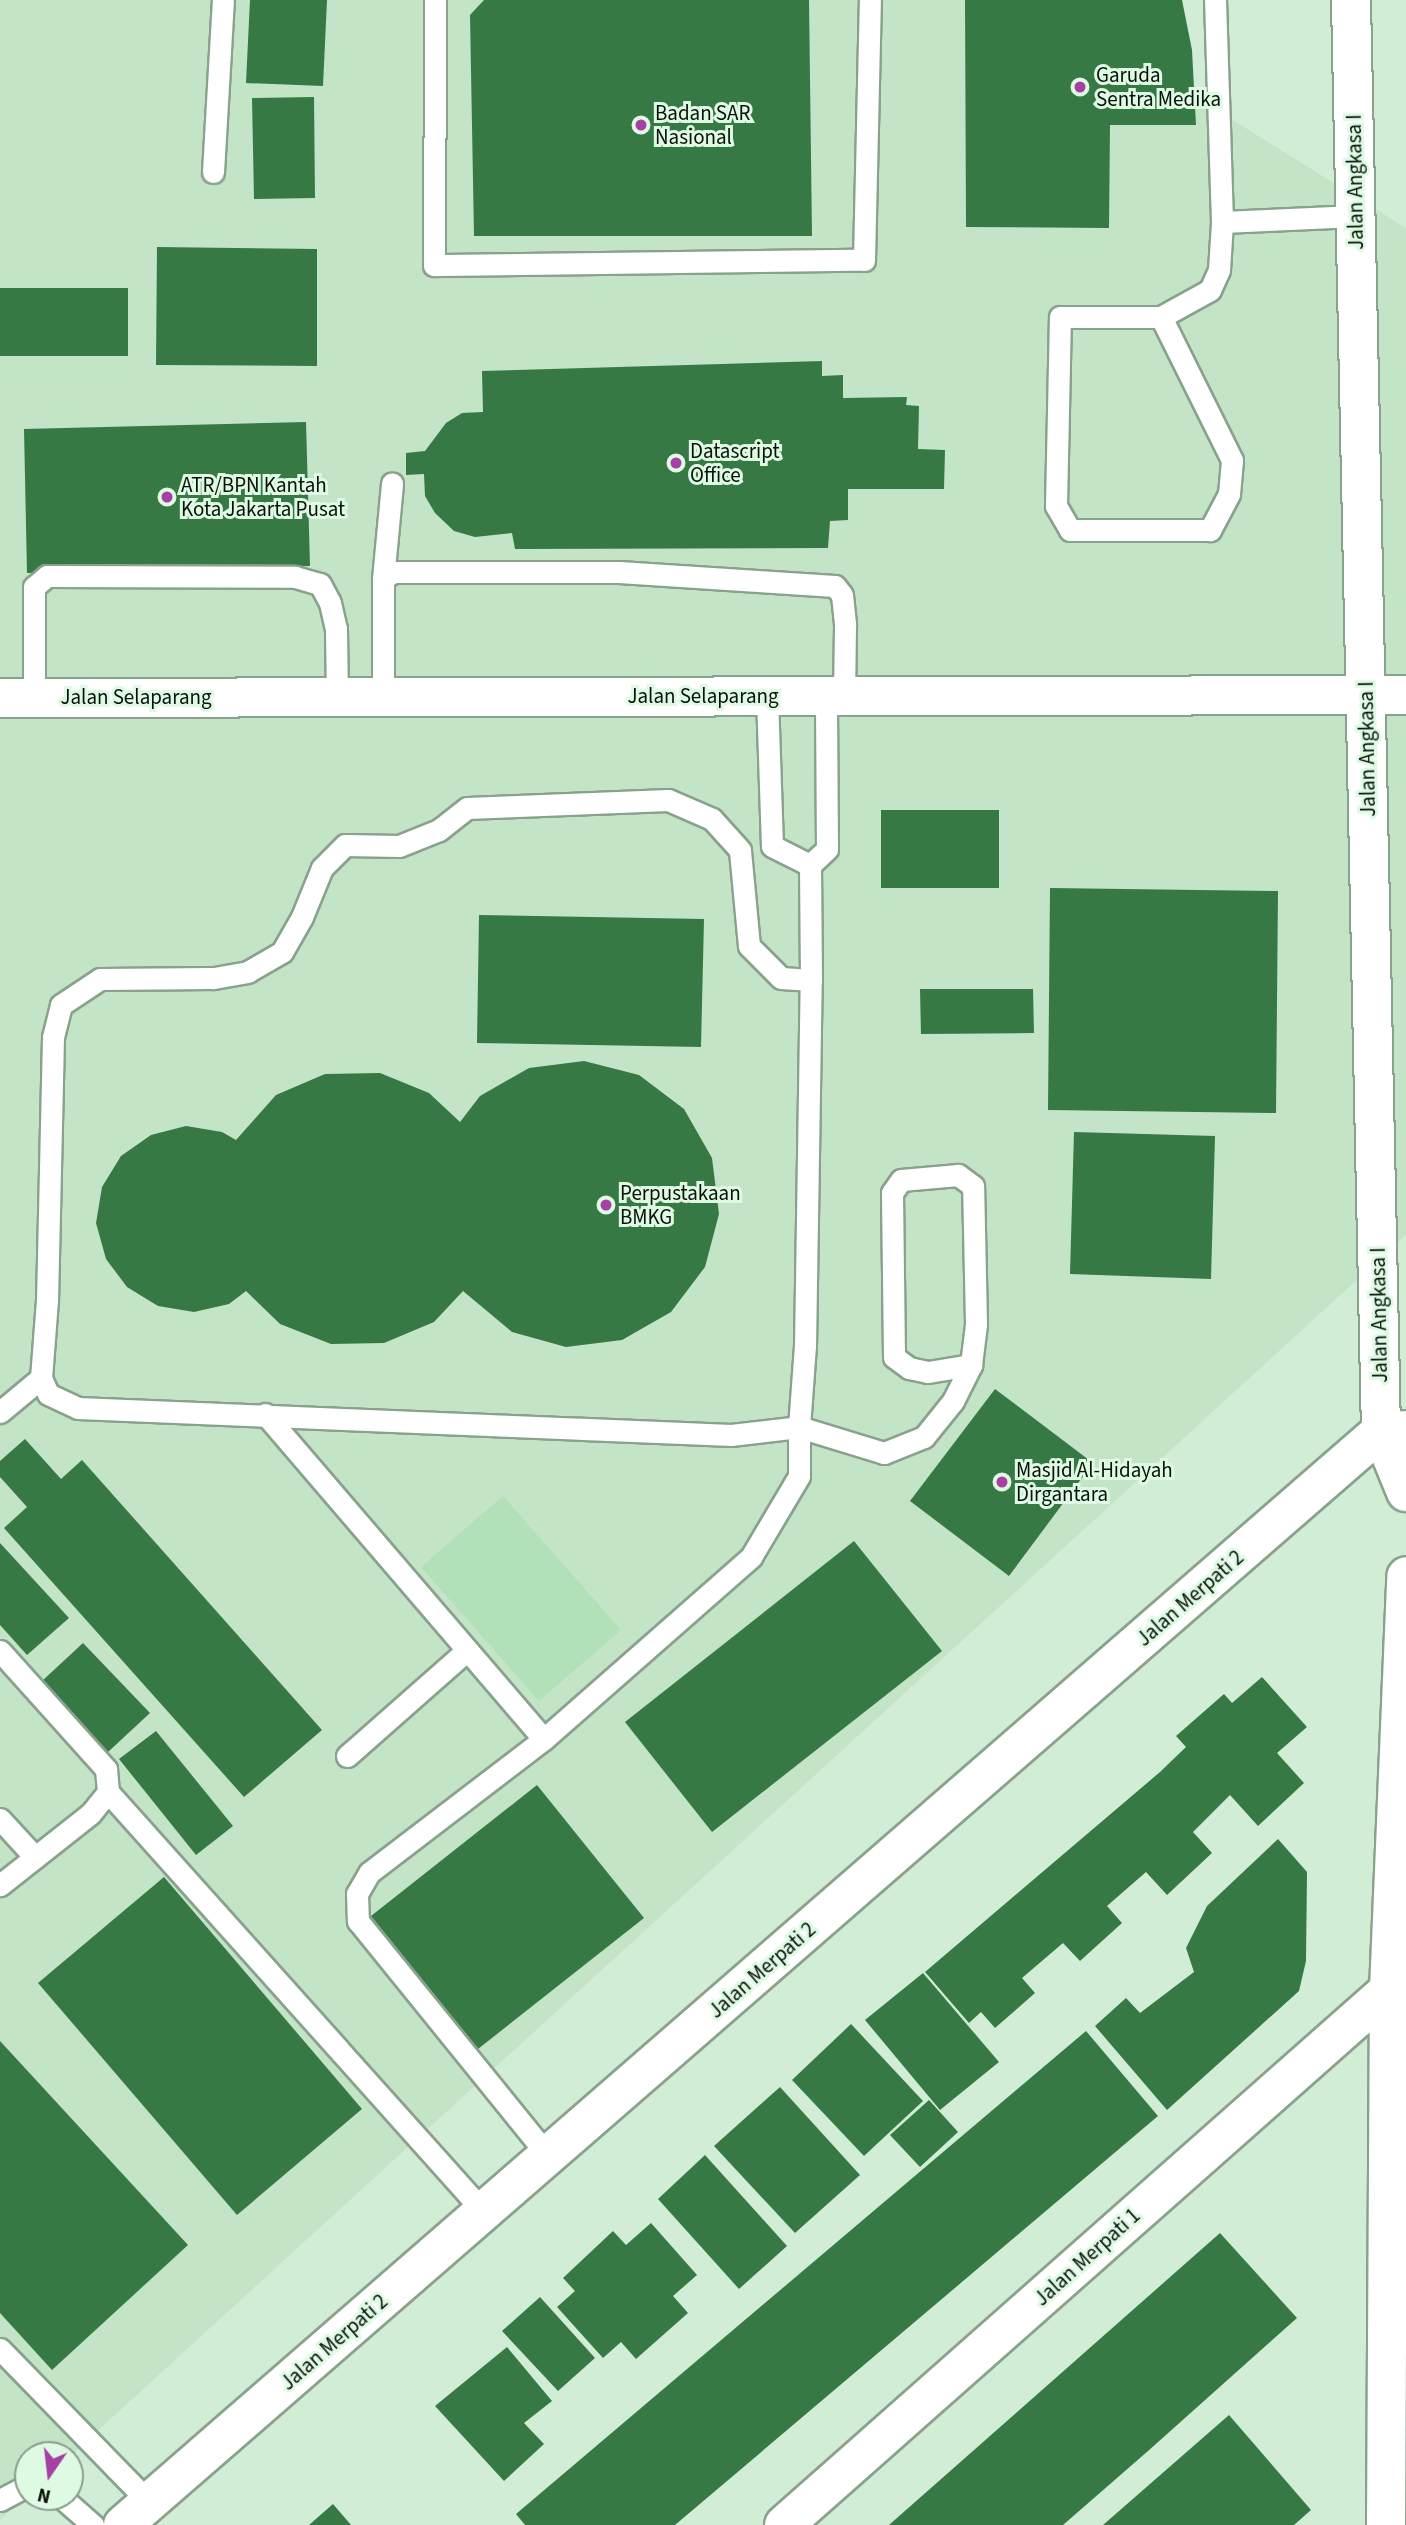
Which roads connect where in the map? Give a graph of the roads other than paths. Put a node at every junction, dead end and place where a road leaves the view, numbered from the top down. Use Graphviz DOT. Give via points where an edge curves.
graph roads {
  1 [pos="223,0"];
  2 [pos="435,0"];
  3 [pos="870,0"];
  4 [pos="1214,0"];
  5 [pos="1351,0"];
  6 [pos="213,172"];
  7 [pos="1356,216"];
  8 [pos="1222,222"];
  9 [pos="1161,317"];
  10 [pos="392,483"];
  11 [pos="383,579"];
  12 [pos="383,695"];
  13 [pos="1366,695"];
  14 [pos="1406,695"];
  15 [pos="767,696"];
  16 [pos="835,696"];
  17 [pos="337,697"];
  18 [pos="17,698"];
  19 [pos="810,865"];
  20 [pos="811,979"];
  21 [pos="971,1365"];
  22 [pos="41,1378"];
  23 [pos="0,1412"];
  24 [pos="265,1414"];
  25 [pos="799,1427"];
  26 [pos="1394,1431"];
  27 [pos="1406,1492"];
  28 [pos="1406,1576"];
  29 [pos="1404,1630"];
  30 [pos="0,1651"];
  31 [pos="466,1651"];
  32 [pos="544,1740"];
  33 [pos="347,1756"];
  34 [pos="108,1793"];
  35 [pos="0,1819"];
  36 [pos="35,1857"];
  37 [pos="0,1885"];
  38 [pos="1389,1990"];
  39 [pos="548,2156"];
  40 [pos="485,2213"];
  41 [pos="0,2349"];
  42 [pos="77,2511"];
  43 [pos="136,2514"];
  44 [pos="93,2525"];
  45 [pos="784,2525"];
  46 [pos="1385,2525"];
  1 -- 6 [label="lane"];
  2 -- 3 [label="lane" via="434,265 864,260"];
  4 -- 8 [label="lane"];
  5 -- 7 [label="street, Jalan Angkasa I"];
  7 -- 8 [label="lane"];
  7 -- 13 [label="street, Jalan Angkasa I"];
  8 -- 9 [label="lane" via="1219,270 1210,290"];
  9 -- 9 [label="lane" via="1060,317 1056,506 1070,530 1210,530 1229,494 1232,460"];
  10 -- 11 [label="lane"];
  11 -- 12 [label="lane"];
  11 -- 16 [label="lane" via="393,572 619,572 835,586 842,595 845,626"];
  12 -- 15 [label="street, Jalan Selaparang"];
  12 -- 17 [label="street, Jalan Selaparang"];
  13 -- 14 [label="street, Jalan Selaparang"];
  13 -- 16 [label="street, Jalan Selaparang"];
  13 -- 26 [label="street, Jalan Angkasa I"];
  15 -- 16 [label="street, Jalan Selaparang"];
  15 -- 19 [label="lane" via="772,846"];
  16 -- 19 [label="lane" via="827,849"];
  17 -- 18 [label="street, Jalan Selaparang"];
  17 -- 18 [label="lane" via="336,629 320,583 295,576 47,576 34,587"];
  19 -- 20 [label="lane"];
  20 -- 22 [label="lane" via="781,978 749,946 740,850 712,819 668,800 467,808 439,830 399,846 345,845 322,868 282,952 248,972 212,978 100,979 61,1005 53,1037"];
  20 -- 25 [label="lane" via="805,1346"];
  21 -- 21 [label="lane" via="928,1372 909,1368 894,1357 892,1193 901,1180 958,1175 973,1186 976,1324"];
  21 -- 25 [label="lane" via="953,1401 924,1437 900,1449 884,1453"];
  22 -- 23 [label="lane"];
  22 -- 24 [label="lane" via="48,1394 78,1408"];
  24 -- 25 [label="lane" via="731,1435"];
  24 -- 31 [label="lane"];
  25 -- 32 [label="lane" via="799,1476 751,1558"];
  26 -- 27 [label="street, Jalan Angkasa I"];
  26 -- 39 [label="street, Jalan Merpati 2"];
  28 -- 29 [label="street"];
  29 -- 38 [label="street"];
  30 -- 34 [label="lane" via="106,1769"];
  31 -- 32 [label="lane"];
  31 -- 33 [label="lane"];
  32 -- 39 [label="lane" via="369,1873 357,1894 358,1921"];
  34 -- 36 [label="lane" via="90,1814"];
  34 -- 40 [label="lane"];
  35 -- 36 [label="lane"];
  36 -- 37 [label="lane"];
  38 -- 45 [label="street, Jalan Merpati 1"];
  38 -- 46 [label="street"];
  39 -- 40 [label="street, Jalan Merpati 2"];
  40 -- 43 [label="street, Jalan Merpati 2"];
  41 -- 43 [label="lane"];
  42 -- 44 [label="lane"];
}
